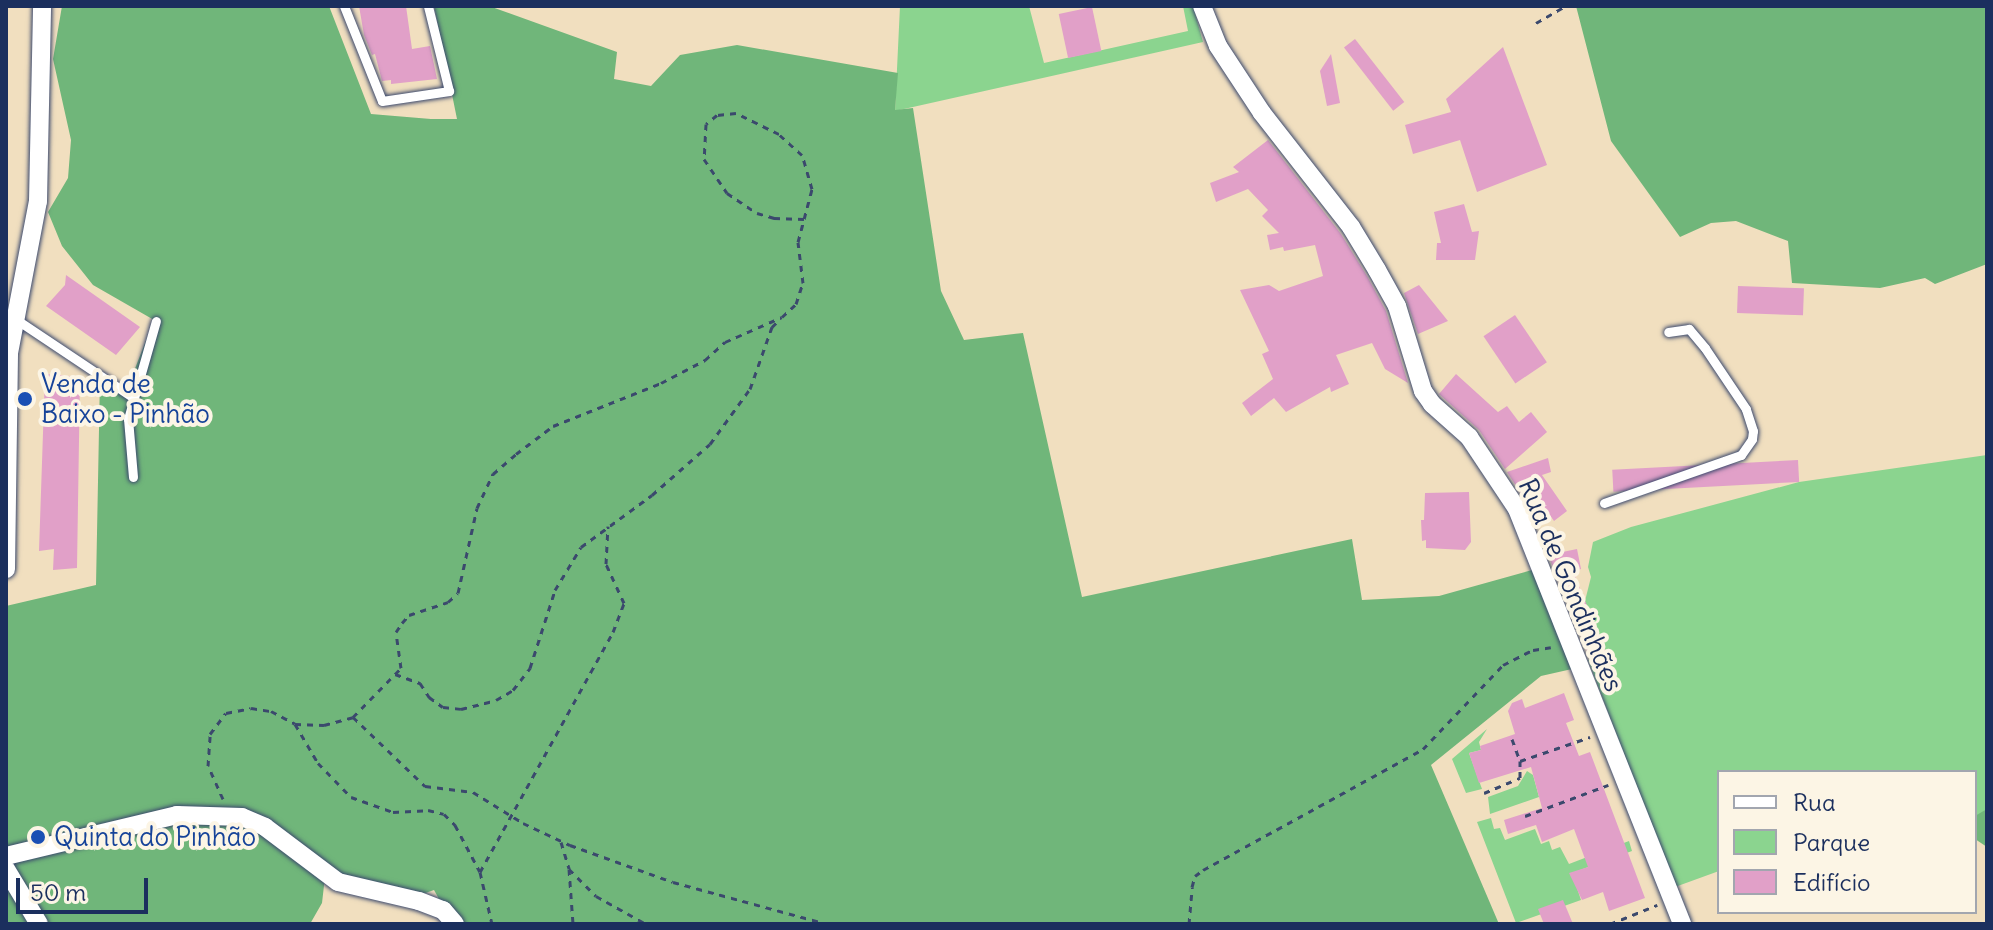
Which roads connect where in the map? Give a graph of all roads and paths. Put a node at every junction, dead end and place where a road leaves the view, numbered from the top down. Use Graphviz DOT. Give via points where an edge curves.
graph roads {
  1 [pos="42,6"];
  2 [pos="344,6"];
  3 [pos="428,6"];
  4 [pos="1202,6"];
  5 [pos="1566,6"];
  6 [pos="1536,23"];
  7 [pos="804,219"];
  8 [pos="782,317"];
  9 [pos="14,318"];
  10 [pos="156,321"];
  11 [pos="1668,332"];
  12 [pos="134,398"];
  13 [pos="8,403"];
  14 [pos="133,477"];
  15 [pos="1604,503"];
  16 [pos="608,526"];
  17 [pos="6,569"];
  18 [pos="1571,643"];
  19 [pos="395,674"];
  20 [pos="353,717"];
  21 [pos="295,724"];
  22 [pos="1604,732"];
  23 [pos="1512,739"];
  24 [pos="1520,761"];
  25 [pos="1623,779"];
  26 [pos="1484,793"];
  27 [pos="233,816"];
  28 [pos="512,816"];
  29 [pos="1525,816"];
  30 [pos="561,842"];
  31 [pos="6,856"];
  32 [pos="6,869"];
  33 [pos="569,869"];
  34 [pos="480,872"];
  35 [pos="1672,900"];
  36 [pos="39,924"];
  37 [pos="455,924"];
  38 [pos="492,924"];
  39 [pos="573,924"];
  40 [pos="646,924"];
  41 [pos="828,924"];
  42 [pos="1189,924"];
  43 [pos="1610,924"];
  44 [pos="1682,924"];
  1 -- 9 [label="street" via="38,201"];
  2 -- 3 [label="lane" via="382,101 449,91"];
  4 -- 18 [label="street, Rua de Gondinhães" via="1218,46 1262,113 1351,227 1377,270 1397,306 1423,391 1478,449 1517,509"];
  5 -- 6 [label="path"];
  7 -- 7 [label="path" via="812,189 799,150 759,121 736,113 717,115 706,124 704,159 727,193 757,213"];
  7 -- 8 [label="path" via="798,242 801,295"];
  8 -- 16 [label="path" via="772,327 750,389 710,444"];
  8 -- 19 [label="path" via="725,342 705,360 661,383 553,426 493,474 477,508 458,593 402,623 396,632 401,668"];
  9 -- 12 [label="lane"];
  9 -- 13 [label="street"];
  10 -- 12 [label="lane"];
  11 -- 15 [label="lane" via="1689,329 1705,348 1746,409 1752,439 1741,455"];
  12 -- 14 [label="lane" via="128,419"];
  13 -- 17 [label="street"];
  16 -- 19 [label="path" via="581,547 568,566 530,668 513,690 461,709 443,707 420,683"];
  16 -- 28 [label="path" via="606,564 624,603"];
  18 -- 22 [label="street, Rua de Gondinhães"];
  18 -- 42 [label="path" via="1533,650 1503,665 1423,749 1203,870 1192,887"];
  19 -- 20 [label="path"];
  20 -- 21 [label="path" via="324,725"];
  20 -- 28 [label="path" via="425,786 473,792"];
  21 -- 27 [label="path" via="271,711 251,708 226,713 210,734 208,766"];
  21 -- 34 [label="path" via="318,763 351,797 393,812 444,814"];
  22 -- 24 [label="path"];
  22 -- 25 [label="street, Rua de Gondinhães"];
  23 -- 24 [label="path"];
  24 -- 26 [label="path" via="1520,778"];
  25 -- 29 [label="path"];
  25 -- 35 [label="street, Rua de Gondinhães"];
  27 -- 31 [label="street" via="177,815"];
  27 -- 37 [label="street" via="265,827 338,882 419,901 443,910"];
  28 -- 30 [label="path"];
  28 -- 34 [label="path"];
  30 -- 33 [label="path"];
  30 -- 41 [label="path" via="673,882"];
  32 -- 36 [label="street"];
  33 -- 39 [label="path"];
  33 -- 40 [label="path" via="596,896"];
  34 -- 38 [label="path"];
  35 -- 43 [label="path"];
  35 -- 44 [label="street, Rua de Gondinhães"];
}
